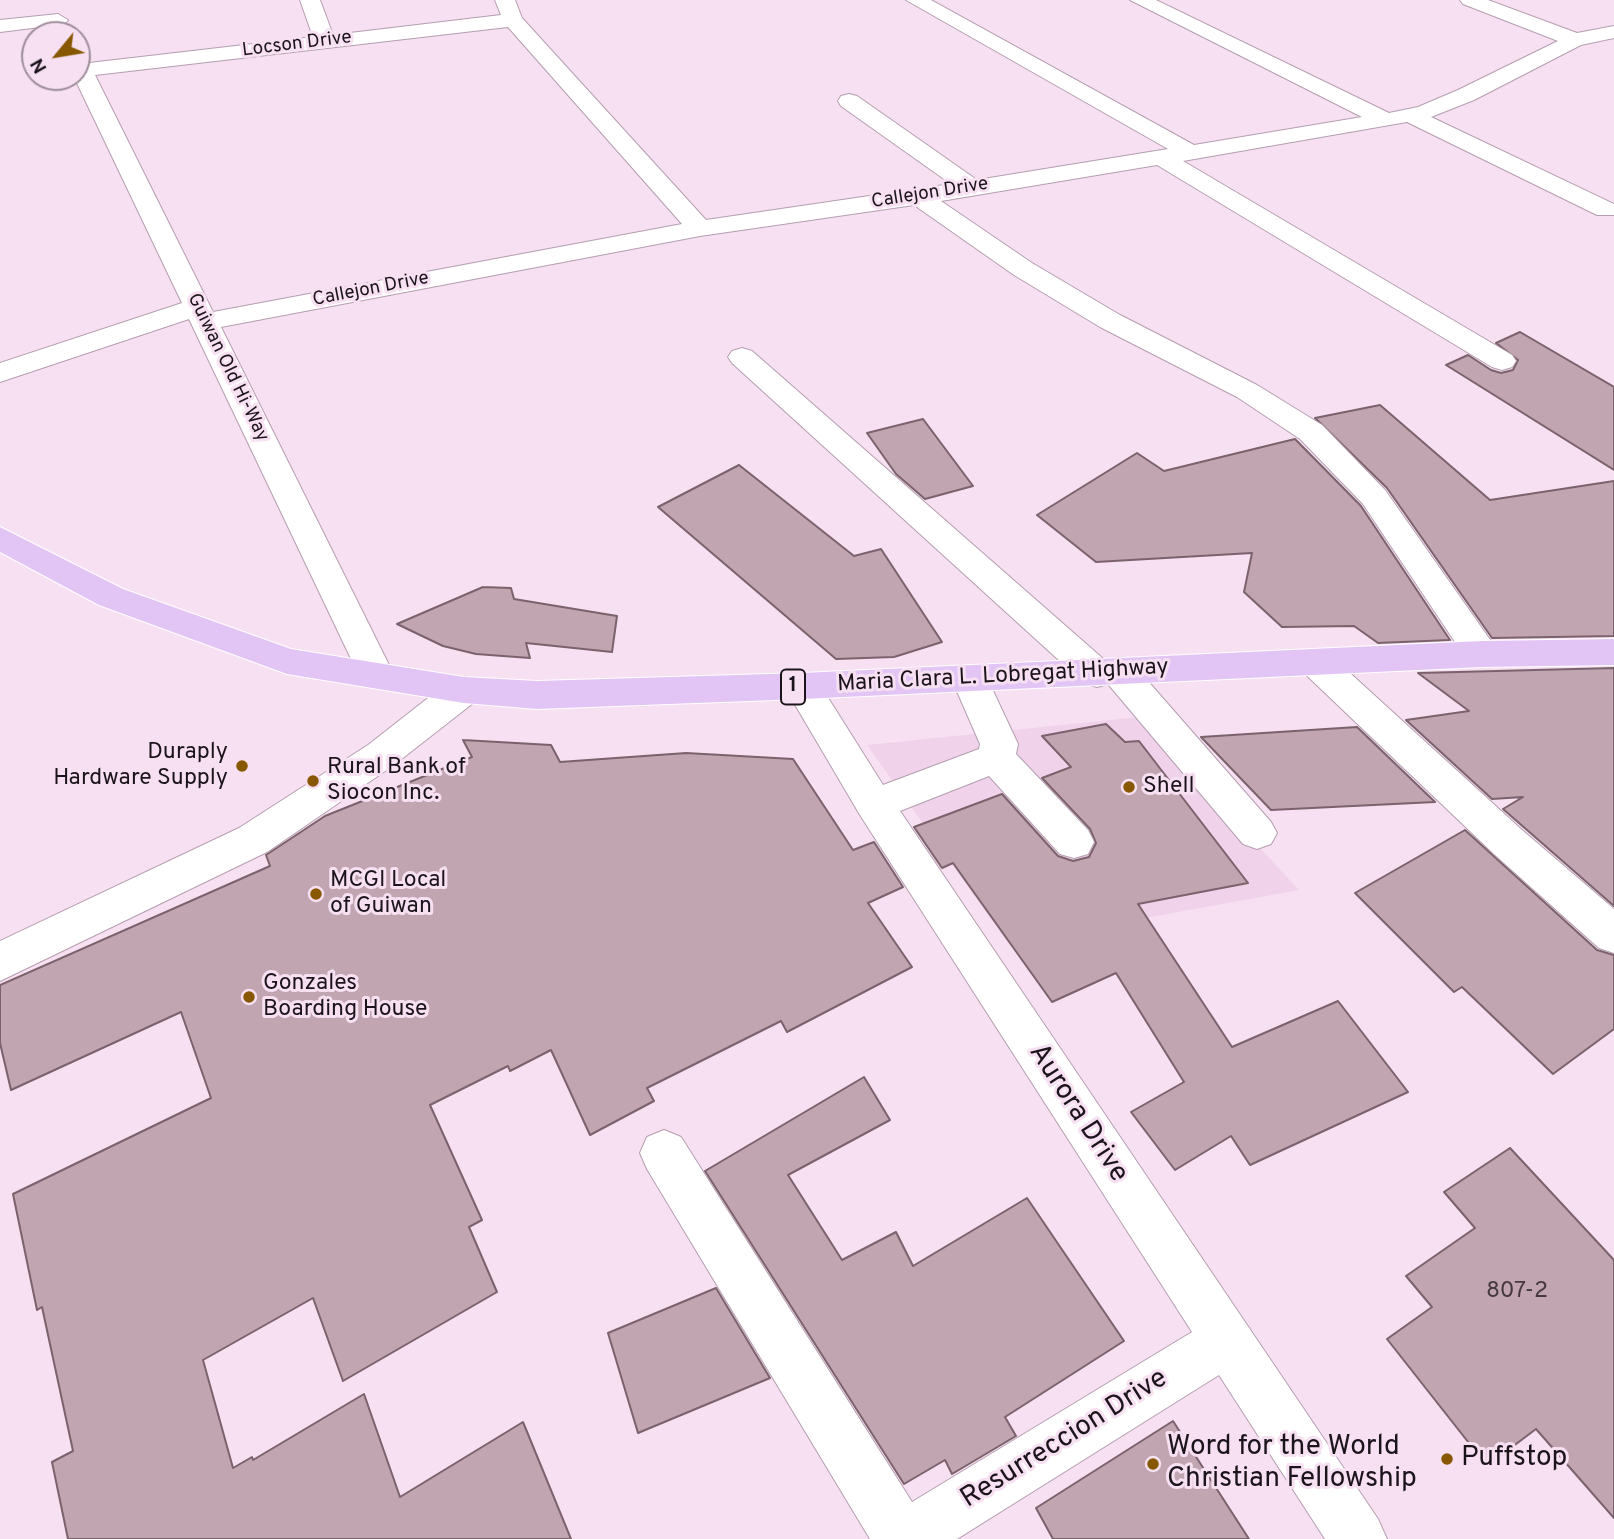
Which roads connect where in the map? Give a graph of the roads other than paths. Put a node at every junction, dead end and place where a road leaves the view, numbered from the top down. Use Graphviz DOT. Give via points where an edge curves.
graph roads {
  1 [pos="47,0"];
  2 [pos="310,0"];
  3 [pos="916,0"];
  4 [pos="1140,0"];
  5 [pos="1470,0"];
  6 [pos="509,10"];
  7 [pos="58,21"];
  8 [pos="0,26"];
  9 [pos="21,26"];
  10 [pos="1614,32"];
  11 [pos="1576,40"];
  12 [pos="325,42"];
  13 [pos="91,64"];
  14 [pos="91,89"];
  15 [pos="849,102"];
  16 [pos="1397,118"];
  17 [pos="1192,153"];
  18 [pos="1160,158"];
  19 [pos="971,187"];
  20 [pos="919,197"];
  21 [pos="1606,210"];
  22 [pos="700,228"];
  23 [pos="201,314"];
  24 [pos="742,357"];
  25 [pos="1503,361"];
  26 [pos="0,373"];
  27 [pos="0,538"];
  28 [pos="1614,652"];
  29 [pos="1482,654"];
  30 [pos="1315,662"];
  31 [pos="1108,673"];
  32 [pos="376,675"];
  33 [pos="970,680"];
  34 [pos="802,686"];
  35 [pos="464,690"];
  36 [pos="996,758"];
  37 [pos="874,804"];
  38 [pos="1257,834"];
  39 [pos="1074,842"];
  40 [pos="1614,935"];
  41 [pos="0,962"];
  42 [pos="664,1153"];
  43 [pos="1225,1341"];
  44 [pos="904,1539"];
  45 [pos="1357,1539"];
  1 -- 7 [label="street"];
  2 -- 12 [label="street"];
  3 -- 17 [label="street"];
  4 -- 16 [label="street"];
  5 -- 11 [label="street"];
  6 -- 12 [label="street, Locson Drive"];
  6 -- 22 [label="street"];
  8 -- 9 [label="street"];
  10 -- 11 [label="street, Callejon Drive"];
  11 -- 16 [label="street, Callejon Drive" via="1466,94"];
  12 -- 13 [label="street, Locson Drive"];
  14 -- 23 [label="street, Guiwan Old Hi-Way"];
  15 -- 19 [label="street"];
  16 -- 17 [label="street, Callejon Drive"];
  16 -- 21 [label="street"];
  17 -- 18 [label="street, Callejon Drive"];
  18 -- 19 [label="street, Callejon Drive"];
  18 -- 25 [label="street"];
  19 -- 20 [label="street, Callejon Drive"];
  20 -- 22 [label="street, Callejon Drive"];
  20 -- 29 [label="street" via="1110,321 1247,391 1311,432 1374,496"];
  22 -- 23 [label="street, Callejon Drive"];
  23 -- 26 [label="street, Callejon Drive"];
  23 -- 32 [label="street, Guiwan Old Hi-Way"];
  24 -- 31 [label="street"];
  27 -- 32 [label="highway, Maria Clara L. Lobregat Highway / 1" via="111,597 287,661"];
  28 -- 29 [label="highway, Maria Clara L. Lobregat Highway / 1"];
  29 -- 30 [label="highway, Maria Clara L. Lobregat Highway / 1"];
  30 -- 31 [label="highway, Maria Clara L. Lobregat Highway / 1"];
  30 -- 40 [label="street"];
  31 -- 33 [label="highway, Maria Clara L. Lobregat Highway / 1"];
  31 -- 38 [label="street"];
  32 -- 35 [label="highway, Maria Clara L. Lobregat Highway / 1"];
  33 -- 34 [label="highway, Maria Clara L. Lobregat Highway / 1"];
  33 -- 36 [label="street" via="999,744"];
  34 -- 35 [label="highway, Maria Clara L. Lobregat Highway / 1" via="537,695"];
  34 -- 37 [label="street, Aurora Drive"];
  35 -- 41 [label="street" via="380,755 253,840"];
  36 -- 37 [label="street"];
  36 -- 39 [label="street"];
  37 -- 43 [label="street, Aurora Drive"];
  42 -- 44 [label="street"];
  43 -- 44 [label="street, Resurreccion Drive"];
  43 -- 45 [label="street, Aurora Drive"];
}
